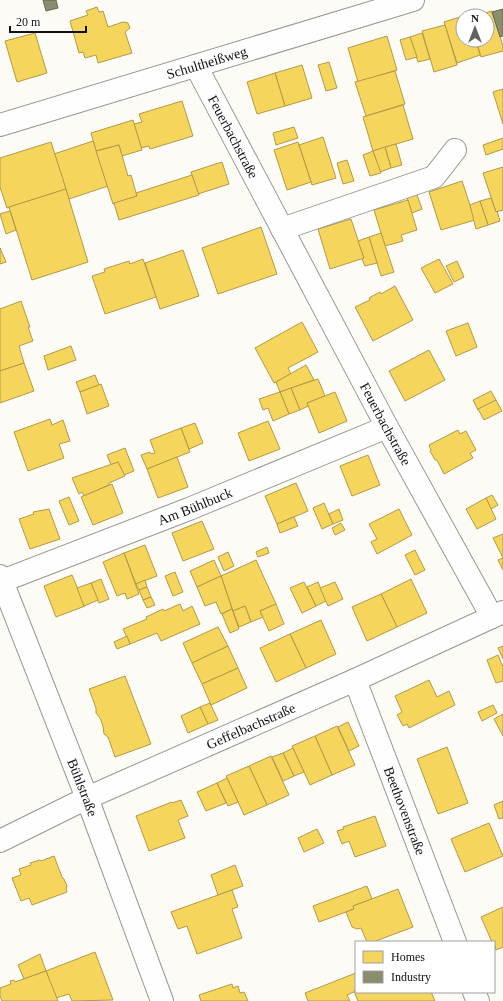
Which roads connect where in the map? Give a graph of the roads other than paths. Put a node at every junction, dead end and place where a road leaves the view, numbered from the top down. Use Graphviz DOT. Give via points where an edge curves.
graph roads {
  1 [pos="413,0"];
  2 [pos="196,66"];
  3 [pos="0,125"];
  4 [pos="455,150"];
  5 [pos="282,229"];
  6 [pos="387,427"];
  7 [pos="1,578"];
  8 [pos="498,615"];
  9 [pos="355,680"];
  10 [pos="87,798"];
  11 [pos="0,841"];
  12 [pos="455,941"];
  13 [pos="162,1001"];
  1 -- 2 [label="street, Schultheißweg"];
  2 -- 3 [label="street, Schultheißweg"];
  2 -- 5 [label="street, Feuerbachstraße"];
  4 -- 5 [label="street" via="434,177"];
  5 -- 6 [label="street, Feuerbachstraße"];
  6 -- 7 [label="street, Am Bühlbuck" via="188,509"];
  6 -- 8 [label="street, Feuerbachstraße"];
  7 -- 10 [label="street, Bühlstraße"];
  8 -- 9 [label="street, Geffelbachstraße"];
  9 -- 10 [label="street, Geffelbachstraße"];
  9 -- 12 [label="street, Beethovenstraße"];
  10 -- 11 [label="street, Geffelbachstraße"];
  10 -- 13 [label="street, Bühlstraße"];
}
